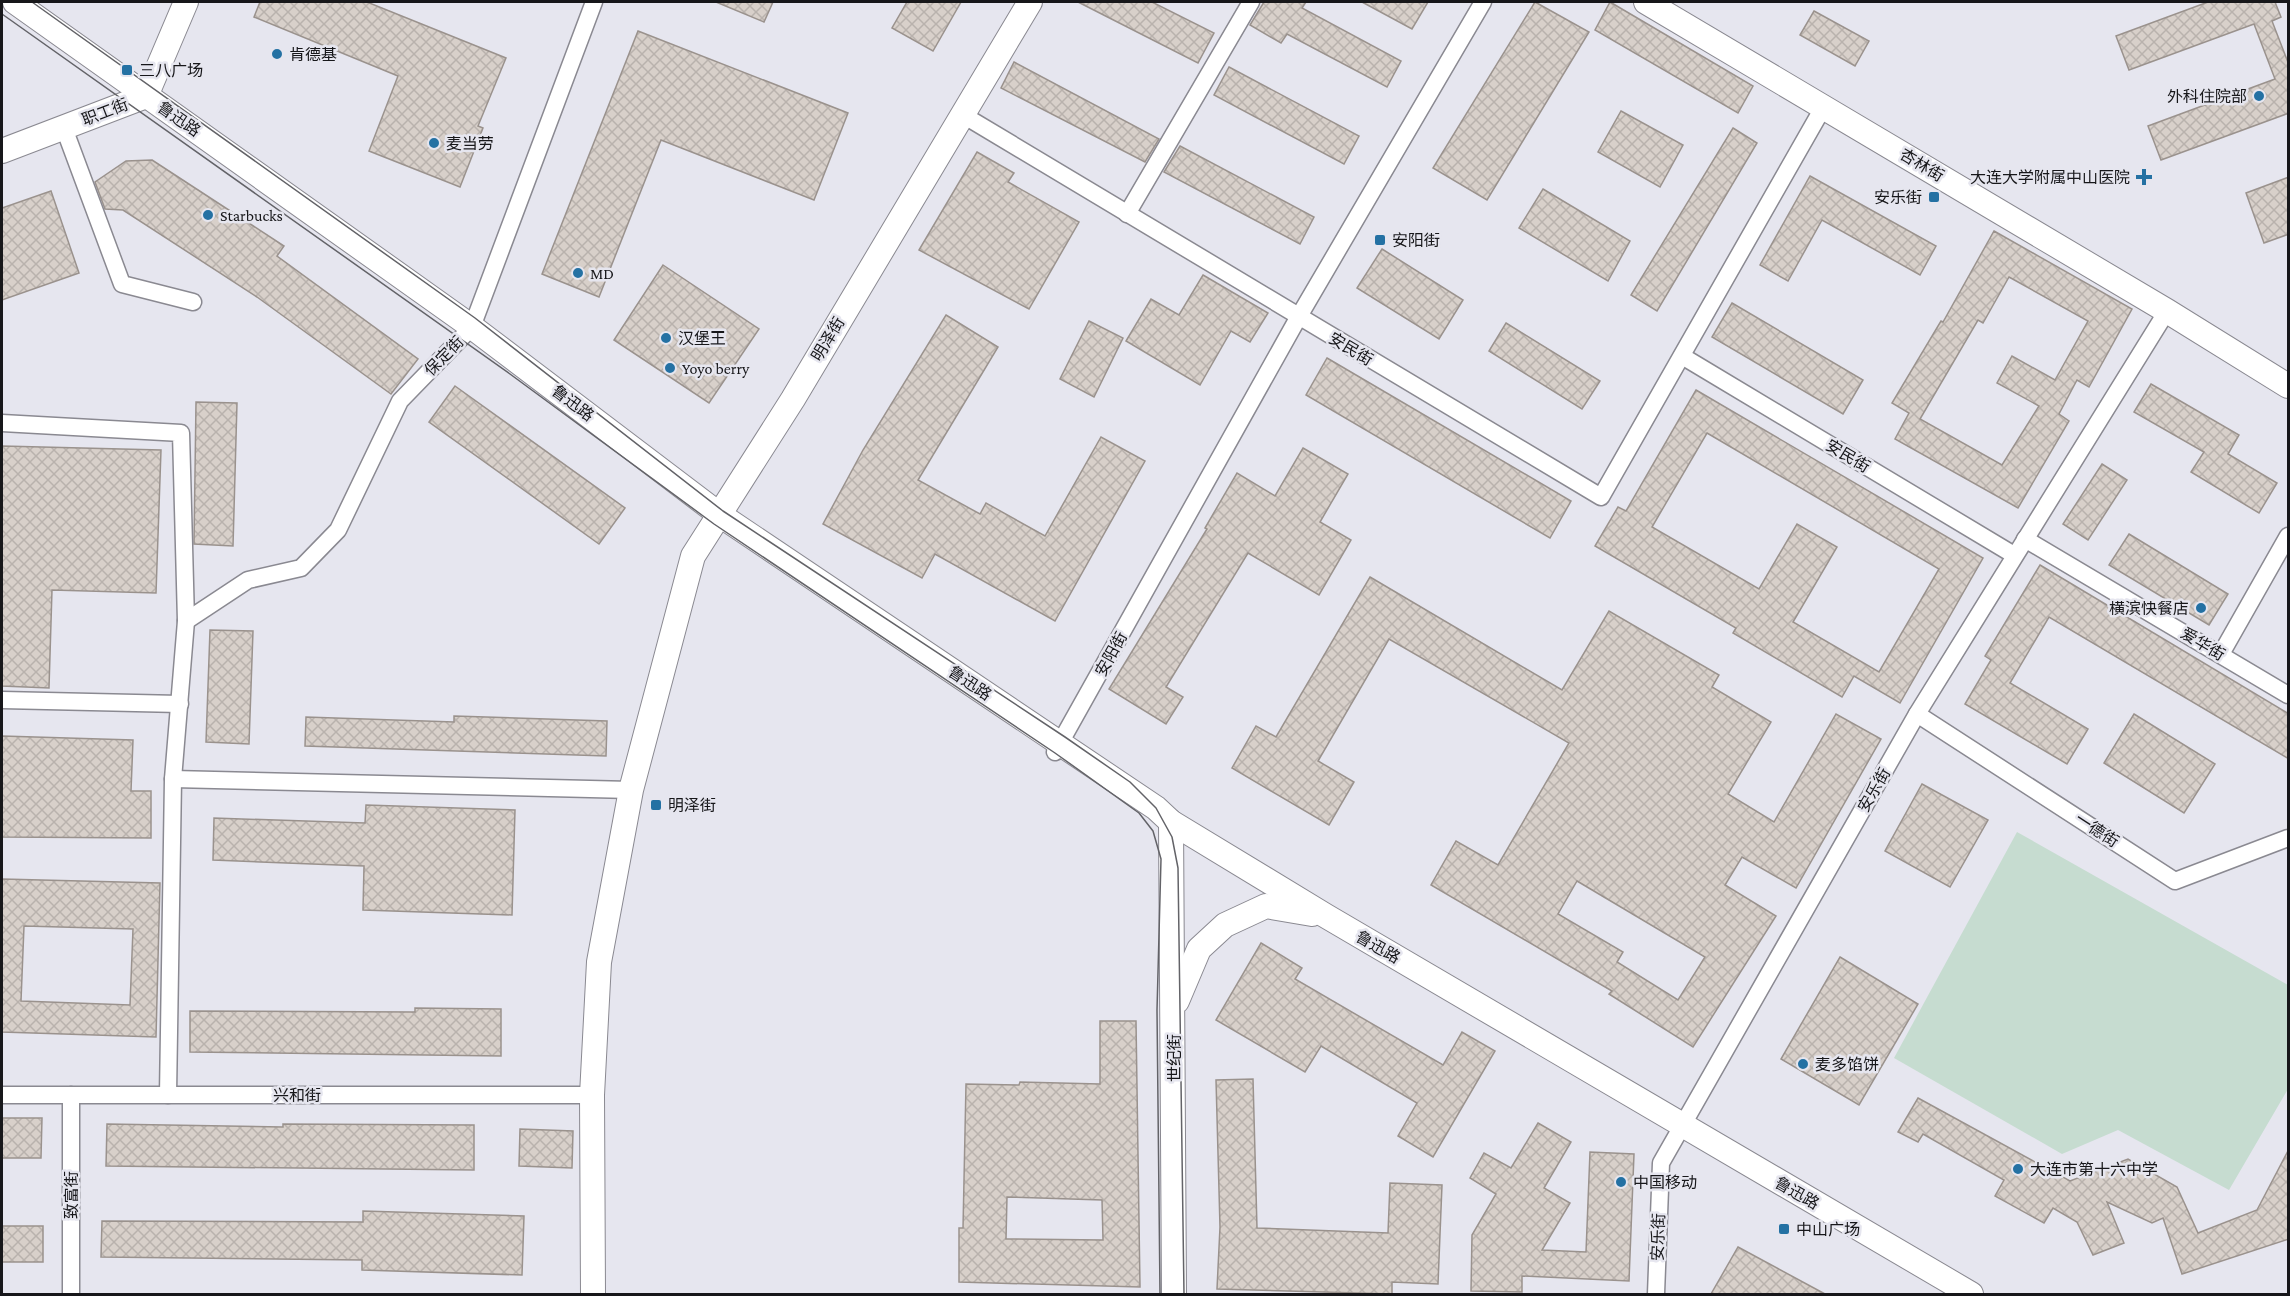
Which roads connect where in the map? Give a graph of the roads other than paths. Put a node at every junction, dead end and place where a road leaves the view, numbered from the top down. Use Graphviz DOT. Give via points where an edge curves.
graph roads {
  1 [pos="15,2"];
  2 [pos="186,2"];
  3 [pos="594,2"];
  4 [pos="1030,2"];
  5 [pos="1251,2"];
  6 [pos="1483,2"];
  7 [pos="1646,2"];
  8 [pos="146,96"];
  9 [pos="1824,106"];
  10 [pos="963,115"];
  11 [pos="64,128"];
  12 [pos="2,151"];
  13 [pos="1127,214"];
  14 [pos="193,302"];
  15 [pos="2167,310"];
  16 [pos="1298,318"];
  17 [pos="472,327"];
  18 [pos="1682,357"];
  19 [pos="2289,386"];
  20 [pos="2,423"];
  21 [pos="720,515"];
  22 [pos="2289,536"];
  23 [pos="2025,539"];
  24 [pos="2014,555"];
  25 [pos="186,621"];
  26 [pos="2221,654"];
  27 [pos="2289,695"];
  28 [pos="2,700"];
  29 [pos="180,704"];
  30 [pos="1917,714"];
  31 [pos="1058,748"];
  32 [pos="173,779"];
  33 [pos="631,790"];
  34 [pos="1171,822"];
  35 [pos="2289,838"];
  36 [pos="1326,916"];
  37 [pos="1174,1009"];
  38 [pos="2,1095"];
  39 [pos="71,1095"];
  40 [pos="168,1095"];
  41 [pos="592,1095"];
  42 [pos="1682,1125"];
  43 [pos="71,1294"];
  44 [pos="592,1294"];
  45 [pos="1174,1294"];
  46 [pos="1656,1294"];
  47 [pos="1971,1294"];
  1 -- 8 [label="main road, 鲁迅路"];
  2 -- 8 [label="main road, 职工街"];
  3 -- 17 [label="street, 保定街"];
  4 -- 10 [label="main road, 明泽街"];
  5 -- 13 [label="street"];
  6 -- 16 [label="street, 安阳街"];
  7 -- 9 [label="main road, 杏林街"];
  8 -- 11 [label="main road, 职工街"];
  8 -- 17 [label="main road, 鲁迅路"];
  9 -- 15 [label="main road, 杏林街"];
  9 -- 18 [label="street, 安民街"];
  10 -- 13 [label="street, 安民街"];
  10 -- 21 [label="main road, 明泽街"];
  11 -- 12 [label="main road, 职工街"];
  11 -- 14 [label="street" via="122,284"];
  13 -- 16 [label="street, 安民街"];
  15 -- 19 [label="main road, 杏林街"];
  15 -- 23 [label="street, 安乐街"];
  16 -- 18 [label="street, 安民街" via="1601,497"];
  16 -- 31 [label="street, 安阳街"];
  17 -- 21 [label="main road, 鲁迅路"];
  17 -- 25 [label="street, 保定街" via="400,401 338,530 301,568 248,580"];
  18 -- 24 [label="street, 安民街"];
  20 -- 25 [label="street" via="181,433"];
  21 -- 31 [label="main road, 鲁迅路"];
  21 -- 33 [label="main road, 明泽街" via="693,556"];
  22 -- 26 [label="street"];
  23 -- 24 [label="street, 安乐街"];
  23 -- 26 [label="street, 爱华街"];
  24 -- 30 [label="street, 安乐街"];
  25 -- 29 [label="street"];
  26 -- 27 [label="street, 爱华街"];
  28 -- 29 [label="street"];
  29 -- 32 [label="street"];
  30 -- 35 [label="street, 一德街" via="2175,881"];
  30 -- 42 [label="street, 安乐街"];
  31 -- 34 [label="main road, 鲁迅路" via="1156,808"];
  32 -- 33 [label="street"];
  32 -- 40 [label="street"];
  33 -- 41 [label="main road, 明泽街" via="598,962"];
  34 -- 36 [label="main road, 鲁迅路"];
  34 -- 37 [label="main road, 世纪街"];
  36 -- 37 [label="main road" via="1266,906 1225,925 1199,949"];
  36 -- 42 [label="main road, 鲁迅路"];
  37 -- 45 [label="main road, 世纪街"];
  38 -- 39 [label="street, 兴和街"];
  39 -- 40 [label="street, 兴和街"];
  39 -- 43 [label="street, 致富街"];
  40 -- 41 [label="street, 兴和街"];
  41 -- 44 [label="main road, 明泽街"];
  42 -- 46 [label="street, 安乐街" via="1661,1163"];
  42 -- 47 [label="main road, 鲁迅路"];
}
